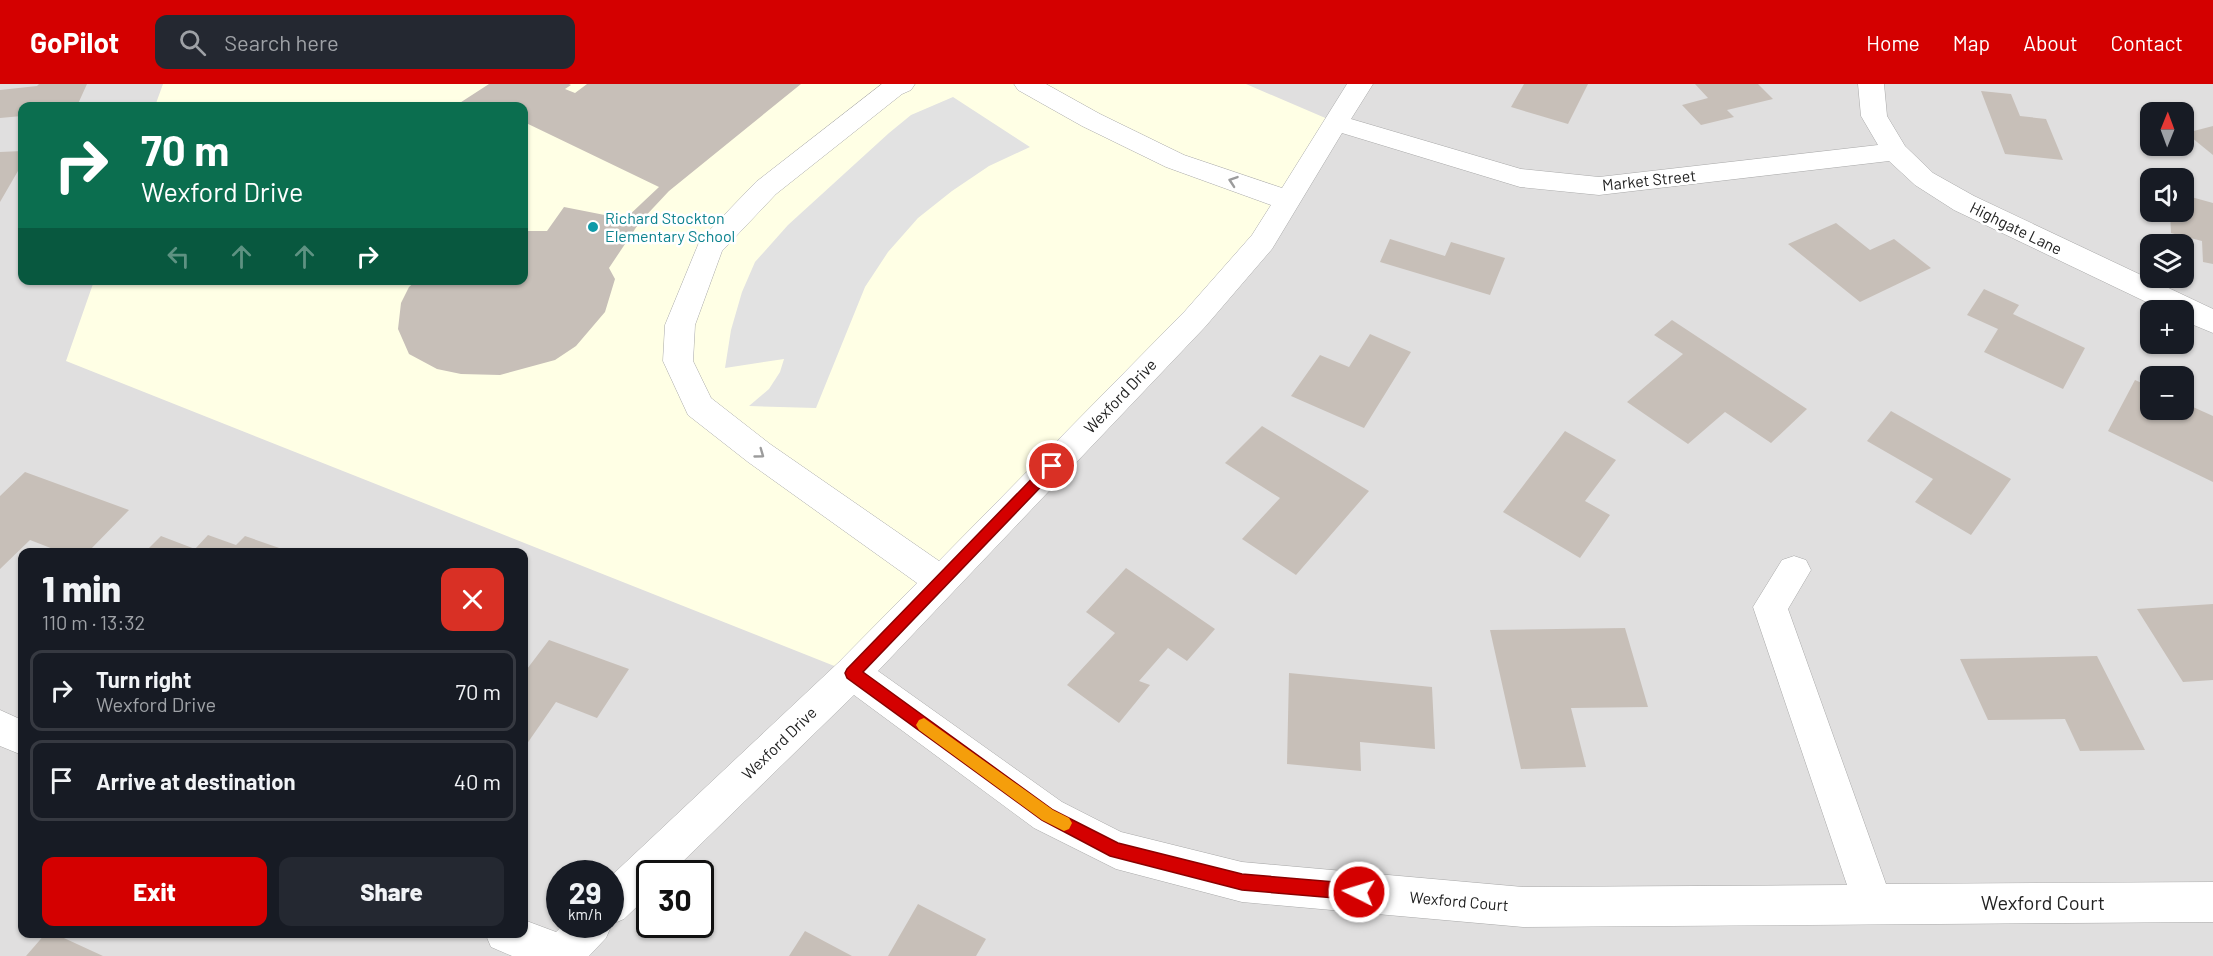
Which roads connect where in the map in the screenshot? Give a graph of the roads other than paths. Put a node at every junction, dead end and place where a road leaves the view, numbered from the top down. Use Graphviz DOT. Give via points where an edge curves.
graph roads {
  1 [pos="902,84"];
  2 [pos="1360,84"];
  3 [pos="1871,84"];
  4 [pos="1033,88"];
  5 [pos="1337,123"];
  6 [pos="1895,152"];
  7 [pos="1288,201"];
  8 [pos="2213,322"];
  9 [pos="1794,570"];
  10 [pos="941,581"];
  11 [pos="852,673"];
  12 [pos="0,727"];
  13 [pos="18,736"];
  14 [pos="624,892"];
  15 [pos="2213,902"];
  16 [pos="1873,904"];
  17 [pos="517,938"];
  18 [pos="579,938"];
  19 [pos="562,956"];
  1 -- 10 [label="street, one-way" via="766,188 710,247 680,325 678,361 699,406"];
  2 -- 5 [label="street, Wexford Drive"];
  3 -- 6 [label="street, Highgate Lane" via="1874,116"];
  7 -- 4 [label="street, one-way" via="1175,161"];
  5 -- 6 [label="street, Market Street" via="1520,178 1599,186"];
  5 -- 7 [label="street, Wexford Drive"];
  6 -- 8 [label="street, Highgate Lane" via="1924,179 1964,203"];
  7 -- 10 [label="street, Wexford Drive" via="1262,242 1195,319"];
  9 -- 16 [label="street" via="1770,607"];
  10 -- 11 [label="street, Wexford Drive"];
  11 -- 14 [label="street, Wexford Drive"];
  11 -- 16 [label="street, Wexford Court" via="1048,815 1116,850 1242,882 1523,907"];
  12 -- 13 [label="street"];
  15 -- 16 [label="street, Wexford Court"];
  17 -- 19 [label="street"];
  18 -- 19 [label="street"];
}
